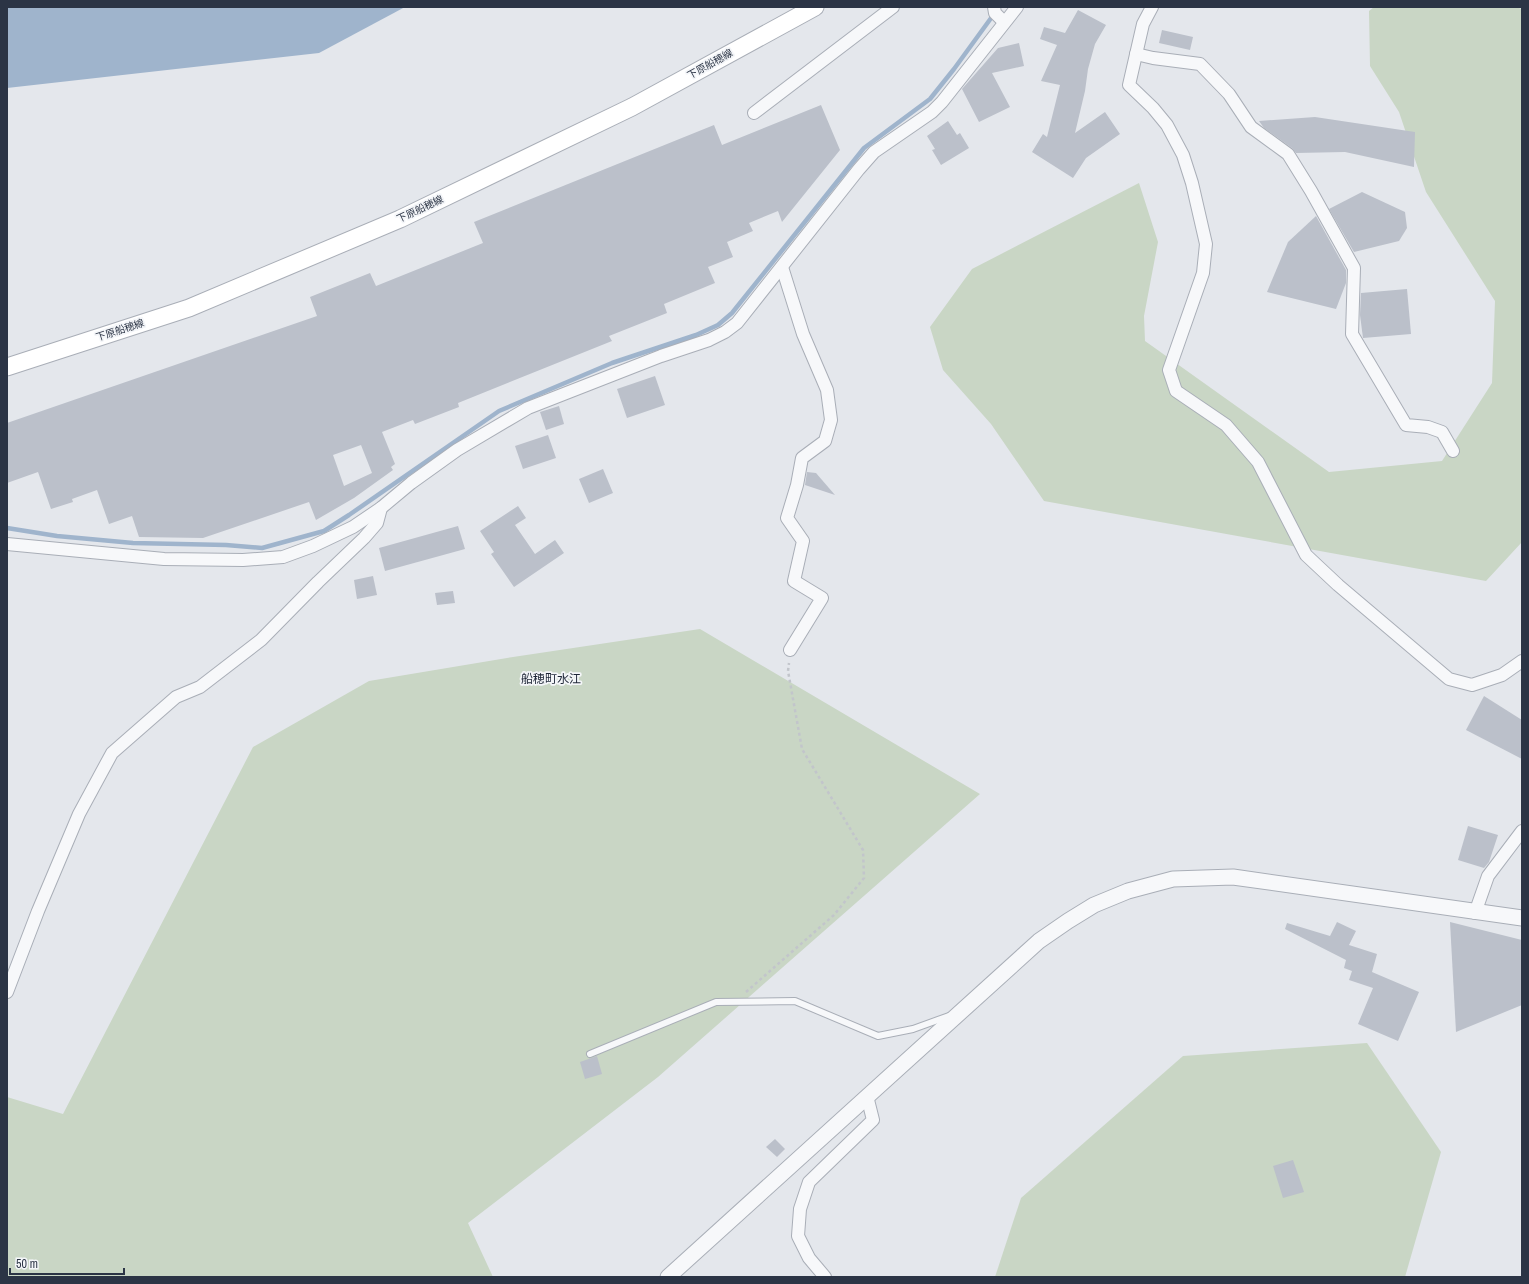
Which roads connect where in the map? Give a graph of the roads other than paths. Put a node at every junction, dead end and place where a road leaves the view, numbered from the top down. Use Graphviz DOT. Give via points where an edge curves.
graph roads {
  1 [pos="815,7"];
  2 [pos="893,7"];
  3 [pos="1017,7"];
  4 [pos="1152,7"];
  5 [pos="995,10"];
  6 [pos="1004,22"];
  7 [pos="1136,54"];
  8 [pos="754,113"];
  9 [pos="782,267"];
  10 [pos="7,366"];
  11 [pos="1453,451"];
  12 [pos="381,508"];
  13 [pos="7,544"];
  14 [pos="790,650"];
  15 [pos="1522,661"];
  16 [pos="1522,831"];
  17 [pos="1522,840"];
  18 [pos="1507,852"];
  19 [pos="1475,912"];
  20 [pos="1522,918"];
  21 [pos="7,992"];
  22 [pos="962,1011"];
  23 [pos="590,1054"];
  24 [pos="867,1096"];
  25 [pos="668,1277"];
  26 [pos="825,1277"];
  1 -- 10 [label="main road, 下原船穂線" via="632,106 400,219 189,308"];
  2 -- 8 [label="street"];
  3 -- 6 [label="street"];
  4 -- 7 [label="street" via="1143,24"];
  5 -- 6 [label="street"];
  6 -- 9 [label="street" via="942,102 932,112 874,152 859,168"];
  7 -- 11 [label="street" via="1200,64 1229,94 1251,127 1288,154 1354,268 1352,334 1406,425 1428,427 1442,432"];
  7 -- 15 [label="street" via="1129,85 1167,125 1183,155 1206,244 1203,273 1169,370 1176,391 1226,424 1258,462 1306,555 1450,679 1472,685 1502,675"];
  9 -- 12 [label="street" via="737,323 726,332 528,408 457,450"];
  9 -- 14 [label="street" via="803,334 827,390 831,420 825,441 802,458 787,518 803,541 794,580 822,598"];
  12 -- 13 [label="street" via="353,527 283,557 243,560 164,559"];
  12 -- 21 [label="street" via="377,523 364,538 261,640 200,687 176,697 112,753 79,814"];
  16 -- 18 [label="street"];
  17 -- 18 [label="street"];
  18 -- 19 [label="street" via="1488,876"];
  19 -- 20 [label="street"];
  19 -- 22 [label="street" via="1233,877 1173,879 1128,891 1094,905 1068,920 1040,941"];
  22 -- 23 [label="lane" via="913,1029 878,1036 795,1001 716,1002"];
  22 -- 24 [label="street"];
  24 -- 25 [label="street"];
  24 -- 26 [label="street" via="873,1120 809,1182 800,1209 798,1236 809,1258"];
}
